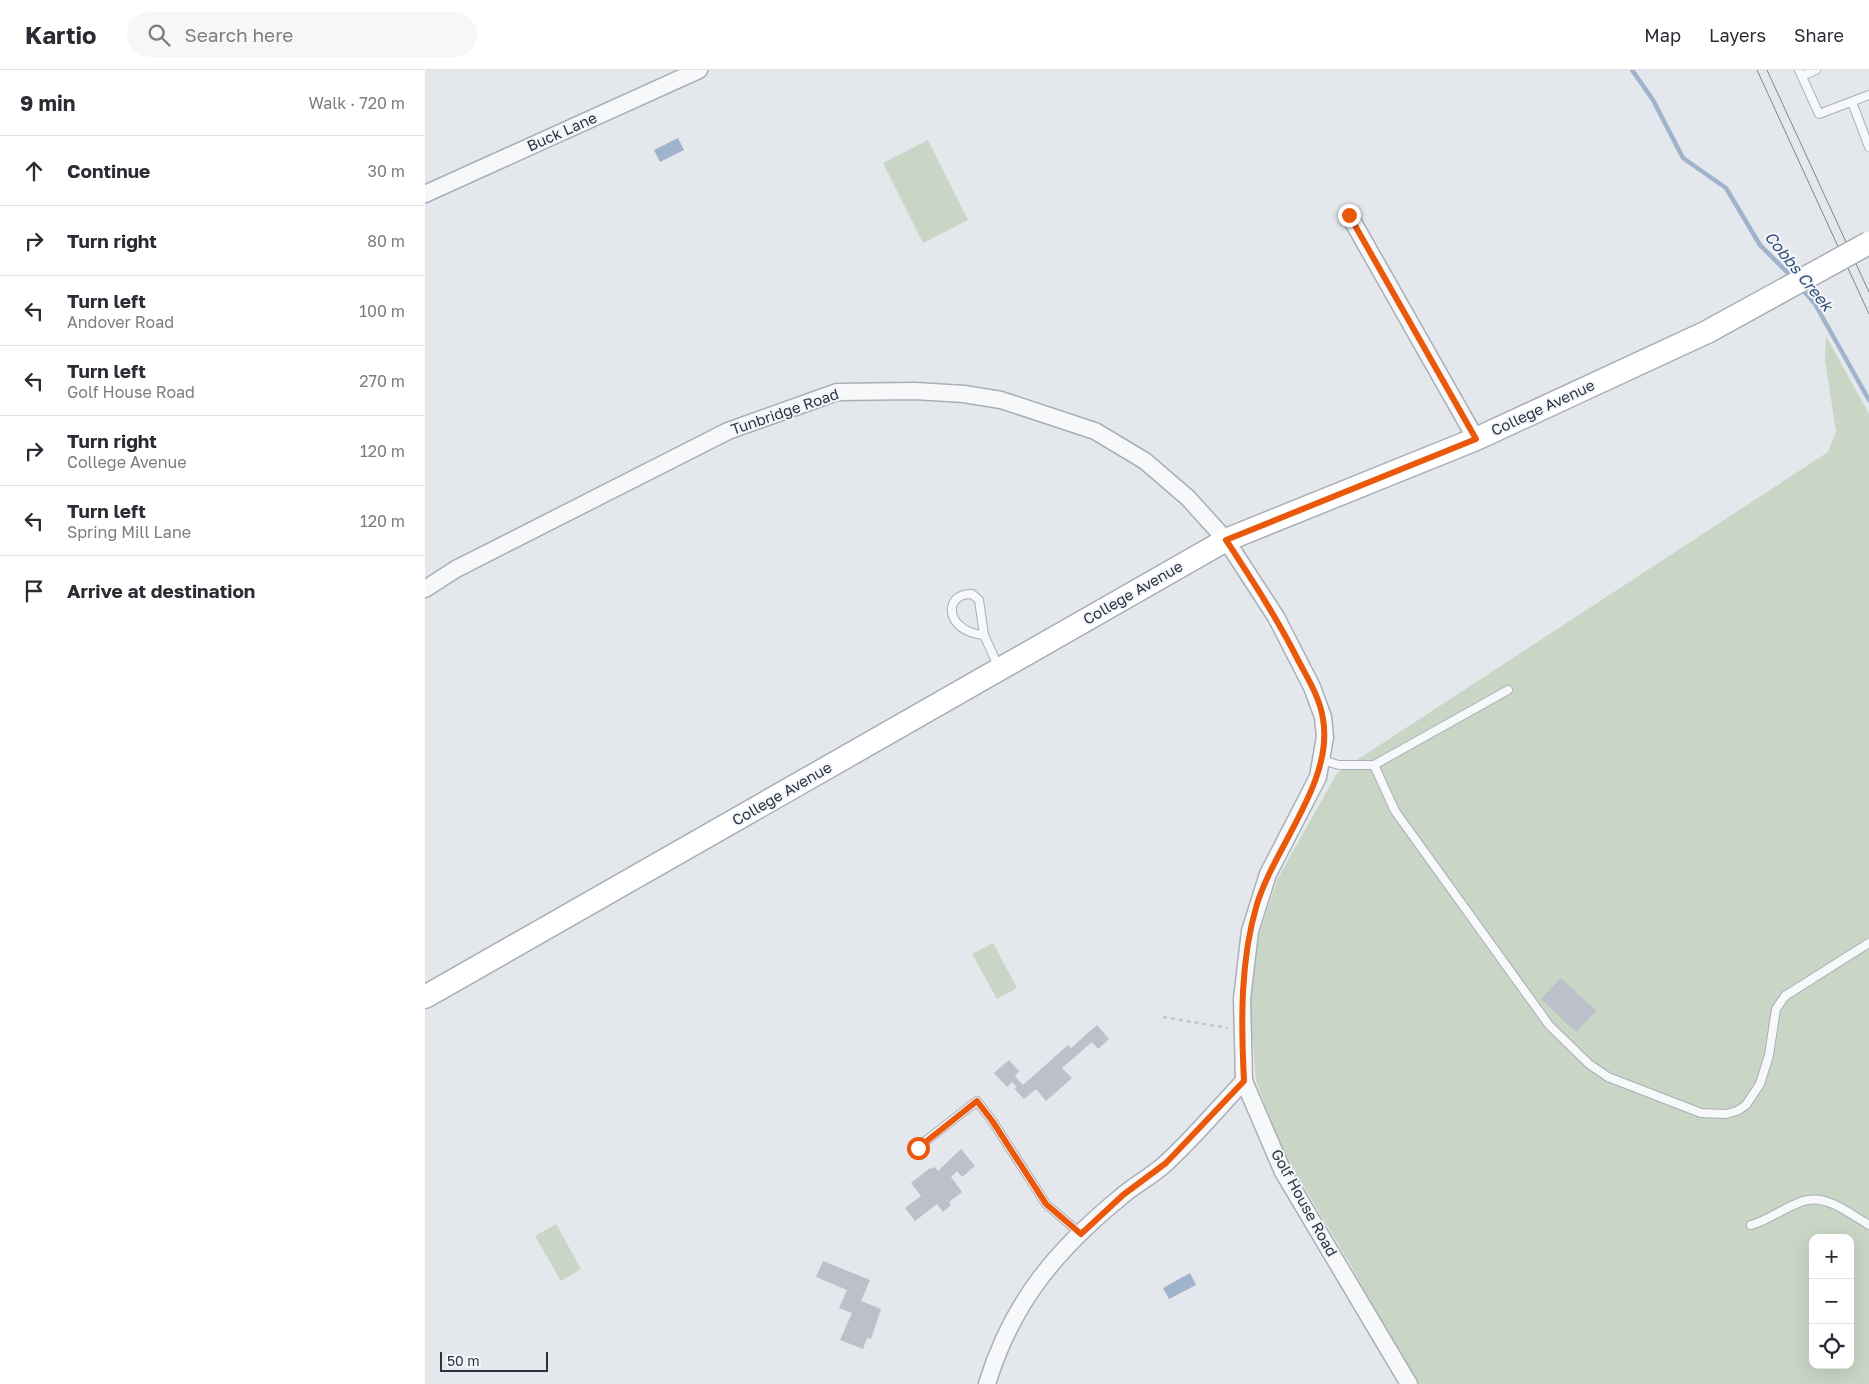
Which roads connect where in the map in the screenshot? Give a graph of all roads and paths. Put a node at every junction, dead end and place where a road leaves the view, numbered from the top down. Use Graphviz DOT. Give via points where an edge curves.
graph roads {
  1 [pos="698,70"];
  2 [pos="1815,70"];
  3 [pos="1801,73"];
  4 [pos="1869,95"];
  5 [pos="1852,102"];
  6 [pos="1869,148"];
  7 [pos="425,194"];
  8 [pos="1349,215"];
  9 [pos="1869,243"];
  10 [pos="1476,439"];
  11 [pos="1226,540"];
  12 [pos="425,588"];
  13 [pos="984,636"];
  14 [pos="1000,669"];
  15 [pos="1508,690"];
  16 [pos="1322,760"];
  17 [pos="1373,765"];
  18 [pos="1869,943"];
  19 [pos="425,997"];
  20 [pos="1163,1017"];
  21 [pos="1242,1030"];
  22 [pos="1244,1081"];
  23 [pos="918,1148"];
  24 [pos="1869,1225"];
  25 [pos="1751,1226"];
  26 [pos="1081,1234"];
  27 [pos="987,1384"];
  28 [pos="1409,1384"];
  1 -- 7 [label="street, Buck Lane"];
  2 -- 3 [label="lane"];
  3 -- 5 [label="lane" via="1819,114"];
  4 -- 5 [label="lane"];
  5 -- 6 [label="lane"];
  8 -- 10 [label="street"];
  9 -- 10 [label="main road, College Avenue, bridge" via="1707,332"];
  10 -- 11 [label="main road, College Avenue"];
  11 -- 12 [label="street, Tunbridge Road" via="1188,498 1145,461 1095,431 1001,400 965,394 865,390 837,392 728,432"];
  11 -- 14 [label="main road, College Avenue"];
  11 -- 16 [label="street, Golf House Road" via="1276,616 1313,687 1323,717"];
  13 -- 13 [label="lane" via="979,600 972,594 964,594 955,601 951,613 956,624 966,632"];
  13 -- 14 [label="lane"];
  14 -- 19 [label="main road, College Avenue"];
  15 -- 17 [label="lane"];
  16 -- 17 [label="lane" via="1348,766"];
  16 -- 21 [label="street, Golf House Road" via="1318,777 1268,874 1257,905 1245,965"];
  17 -- 18 [label="lane" via="1395,811 1549,1025 1589,1064 1608,1077 1687,1108 1701,1113 1727,1114 1746,1105 1760,1084 1769,1055 1776,1009 1785,996"];
  20 -- 21 [label="path"];
  21 -- 22 [label="street, Golf House Road"];
  22 -- 26 [label="street" via="1166,1163 1123,1195"];
  22 -- 28 [label="street, Golf House Road" via="1283,1172"];
  23 -- 26 [label="lane" via="977,1101 1046,1204"];
  24 -- 25 [label="lane" via="1841,1208 1821,1200 1808,1200"];
  26 -- 27 [label="street" via="1047,1267 1027,1294 995,1358"];
}
